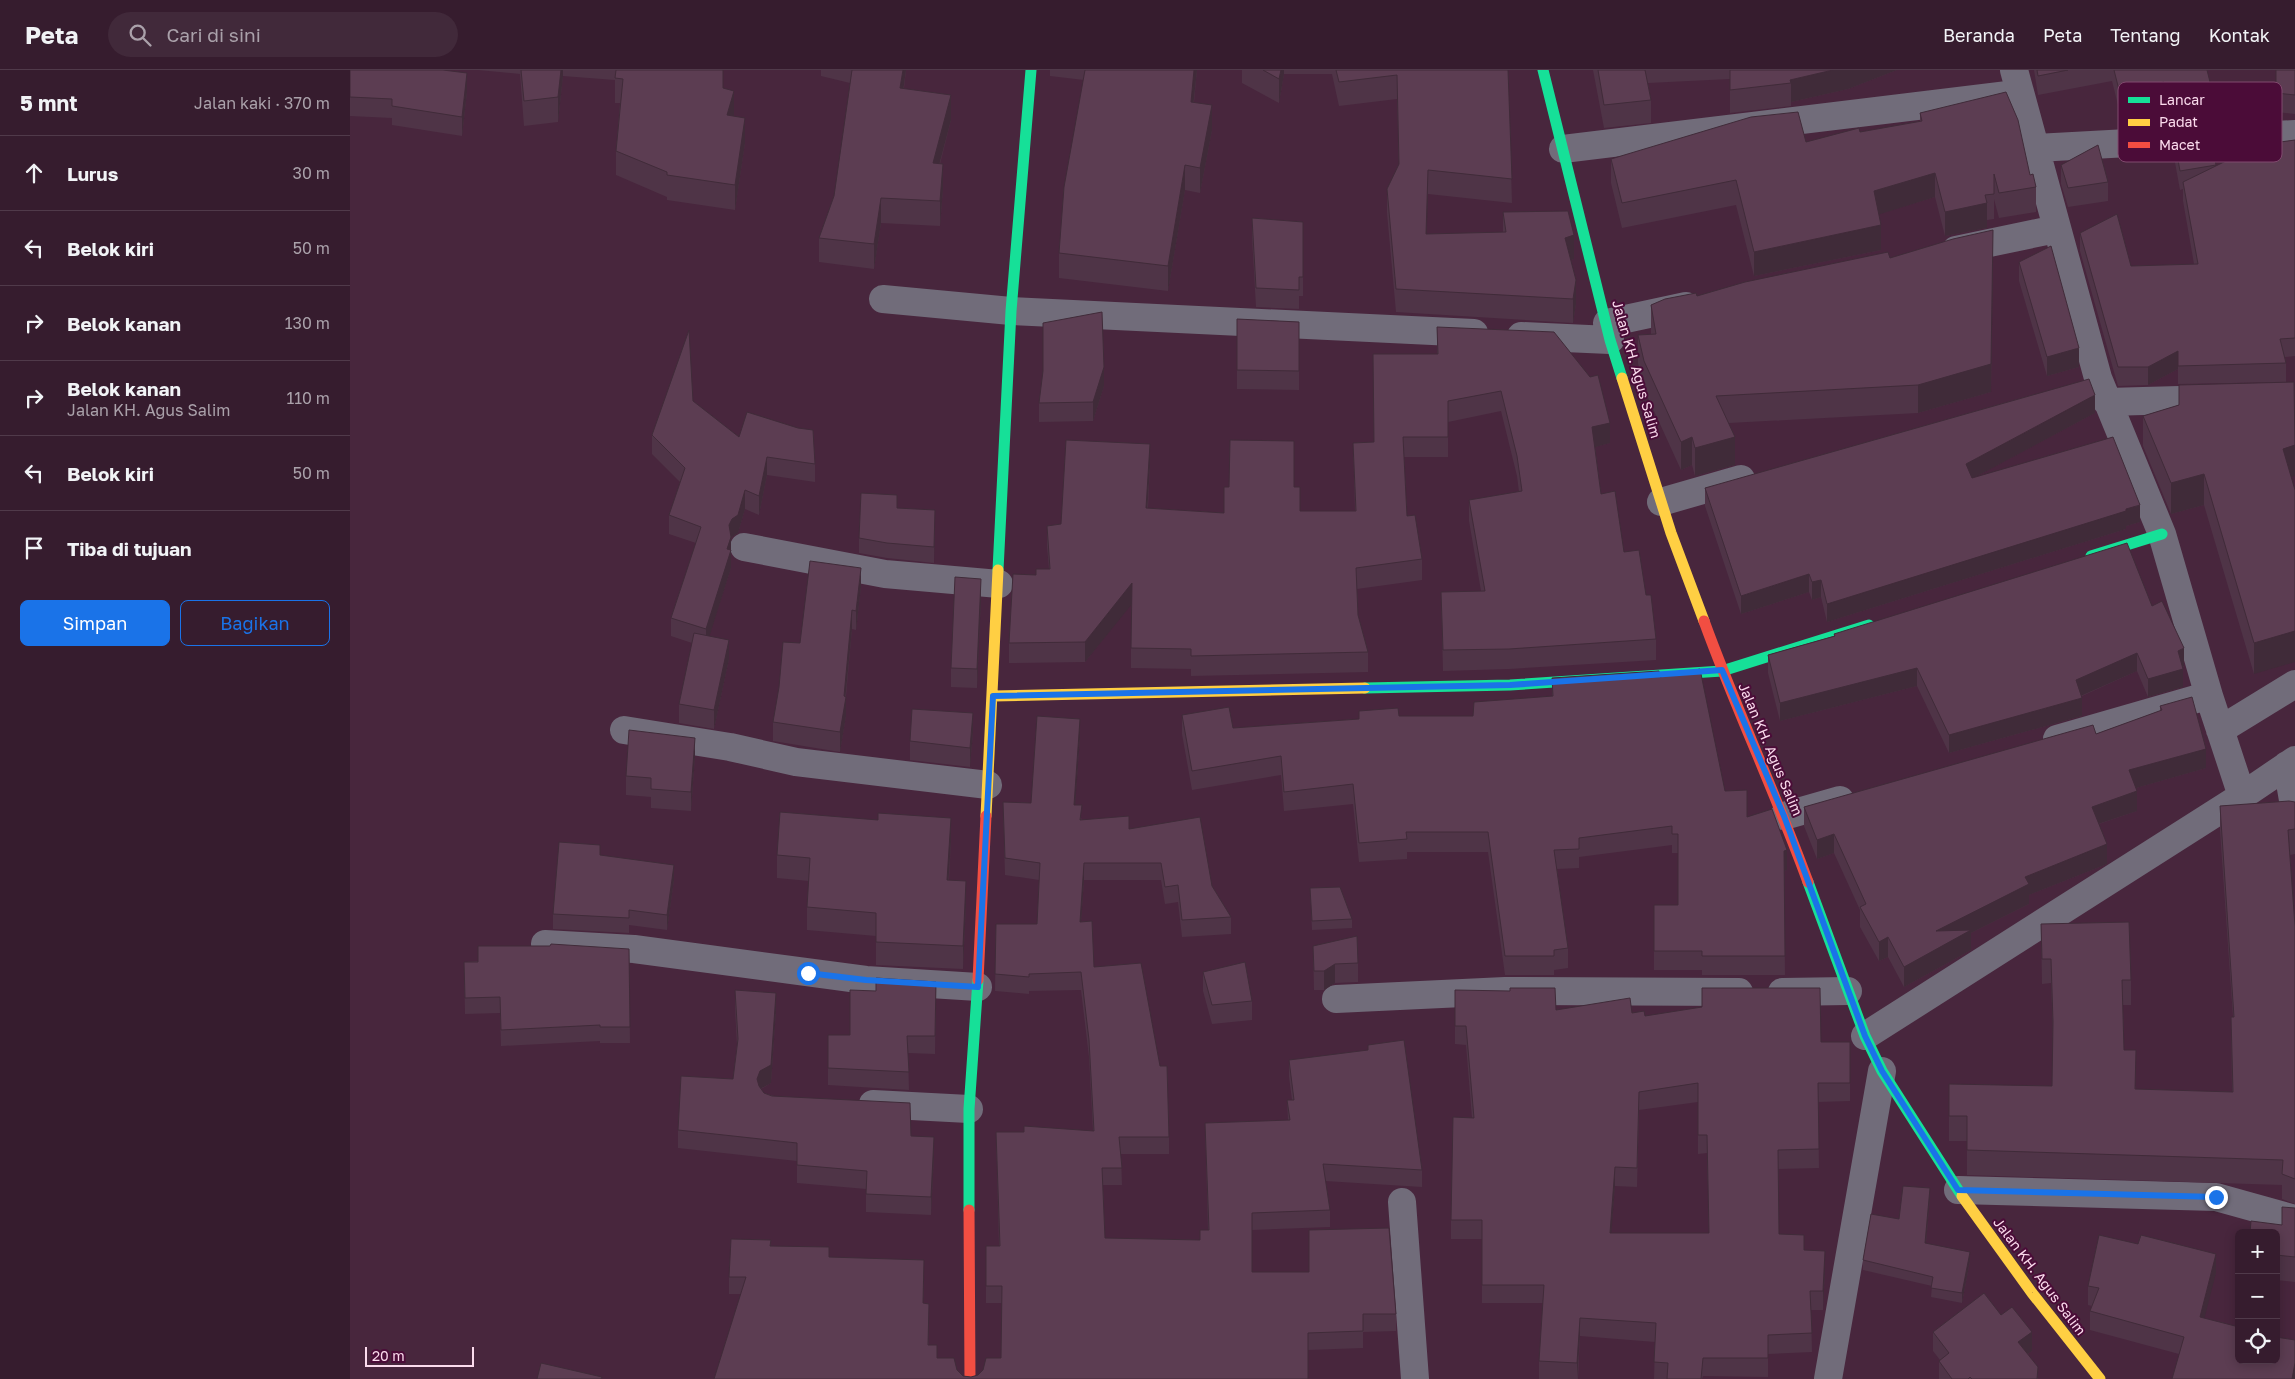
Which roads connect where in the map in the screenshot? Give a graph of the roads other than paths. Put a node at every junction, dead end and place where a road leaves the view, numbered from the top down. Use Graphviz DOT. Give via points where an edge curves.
graph roads {
  1 [pos="1031,70"];
  2 [pos="1543,70"];
  3 [pos="2017,82"];
  4 [pos="2295,134"];
  5 [pos="2282,135"];
  6 [pos="2118,144"];
  7 [pos="2036,148"];
  8 [pos="1563,149"];
  9 [pos="2056,229"];
  10 [pos="1929,256"];
  11 [pos="883,298"];
  12 [pos="1714,301"];
  13 [pos="1011,311"];
  14 [pos="1608,332"];
  15 [pos="2070,386"];
  16 [pos="2103,390"];
  17 [pos="2246,398"];
  18 [pos="1762,473"];
  19 [pos="1661,502"];
  20 [pos="2162,534"];
  21 [pos="744,547"];
  22 [pos="2078,560"];
  23 [pos="999,584"];
  24 [pos="1881,621"];
  25 [pos="1722,670"];
  26 [pos="2295,684"];
  27 [pos="993,696"];
  28 [pos="2209,696"];
  29 [pos="624,730"];
  30 [pos="2220,730"];
  31 [pos="2030,746"];
  32 [pos="2291,762"];
  33 [pos="988,785"];
  34 [pos="1860,795"];
  35 [pos="2242,796"];
  36 [pos="2295,812"];
  37 [pos="1784,816"];
  38 [pos="545,944"];
  39 [pos="978,987"];
  40 [pos="1848,991"];
  41 [pos="1336,999"];
  42 [pos="1865,1036"];
  43 [pos="1882,1071"];
  44 [pos="851,1103"];
  45 [pos="969,1109"];
  46 [pos="1958,1190"];
  47 [pos="1402,1202"];
  48 [pos="2295,1219"];
  49 [pos="970,1379"];
  50 [pos="1415,1379"];
  51 [pos="1828,1379"];
  52 [pos="2100,1379"];
  1 -- 13 [label="street"];
  2 -- 8 [label="street, Jalan KH. Agus Salim"];
  3 -- 7 [label="street"];
  3 -- 8 [label="street"];
  4 -- 5 [label="street"];
  6 -- 7 [label="street"];
  7 -- 9 [label="street"];
  8 -- 14 [label="street, Jalan KH. Agus Salim"];
  9 -- 10 [label="street"];
  9 -- 16 [label="street"];
  11 -- 13 [label="street"];
  12 -- 14 [label="street"];
  13 -- 14 [label="street"];
  13 -- 23 [label="street"];
  14 -- 19 [label="street, Jalan KH. Agus Salim"];
  15 -- 16 [label="street"];
  16 -- 17 [label="street"];
  16 -- 20 [label="street"];
  18 -- 19 [label="street"];
  19 -- 25 [label="street, Jalan KH. Agus Salim"];
  20 -- 22 [label="street"];
  20 -- 28 [label="street"];
  21 -- 23 [label="street" via="885,574"];
  23 -- 27 [label="street"];
  24 -- 25 [label="street"];
  25 -- 27 [label="street" via="1510,685"];
  25 -- 37 [label="street, Jalan KH. Agus Salim"];
  26 -- 30 [label="street"];
  27 -- 33 [label="street"];
  28 -- 30 [label="street"];
  28 -- 31 [label="street"];
  29 -- 33 [label="street" via="796,762"];
  30 -- 35 [label="street"];
  32 -- 35 [label="street"];
  32 -- 36 [label="street"];
  33 -- 39 [label="street"];
  34 -- 37 [label="street"];
  35 -- 42 [label="street"];
  37 -- 40 [label="street, Jalan KH. Agus Salim"];
  38 -- 39 [label="street" via="634,949 866,980"];
  39 -- 45 [label="street"];
  40 -- 41 [label="street" via="1506,991"];
  40 -- 42 [label="street, Jalan KH. Agus Salim"];
  42 -- 43 [label="street, Jalan KH. Agus Salim"];
  43 -- 46 [label="street, Jalan KH. Agus Salim"];
  43 -- 51 [label="street"];
  44 -- 45 [label="street"];
  45 -- 49 [label="street"];
  46 -- 48 [label="street" via="2216,1197"];
  46 -- 52 [label="street, Jalan KH. Agus Salim" via="2032,1293"];
  47 -- 50 [label="street"];
}
